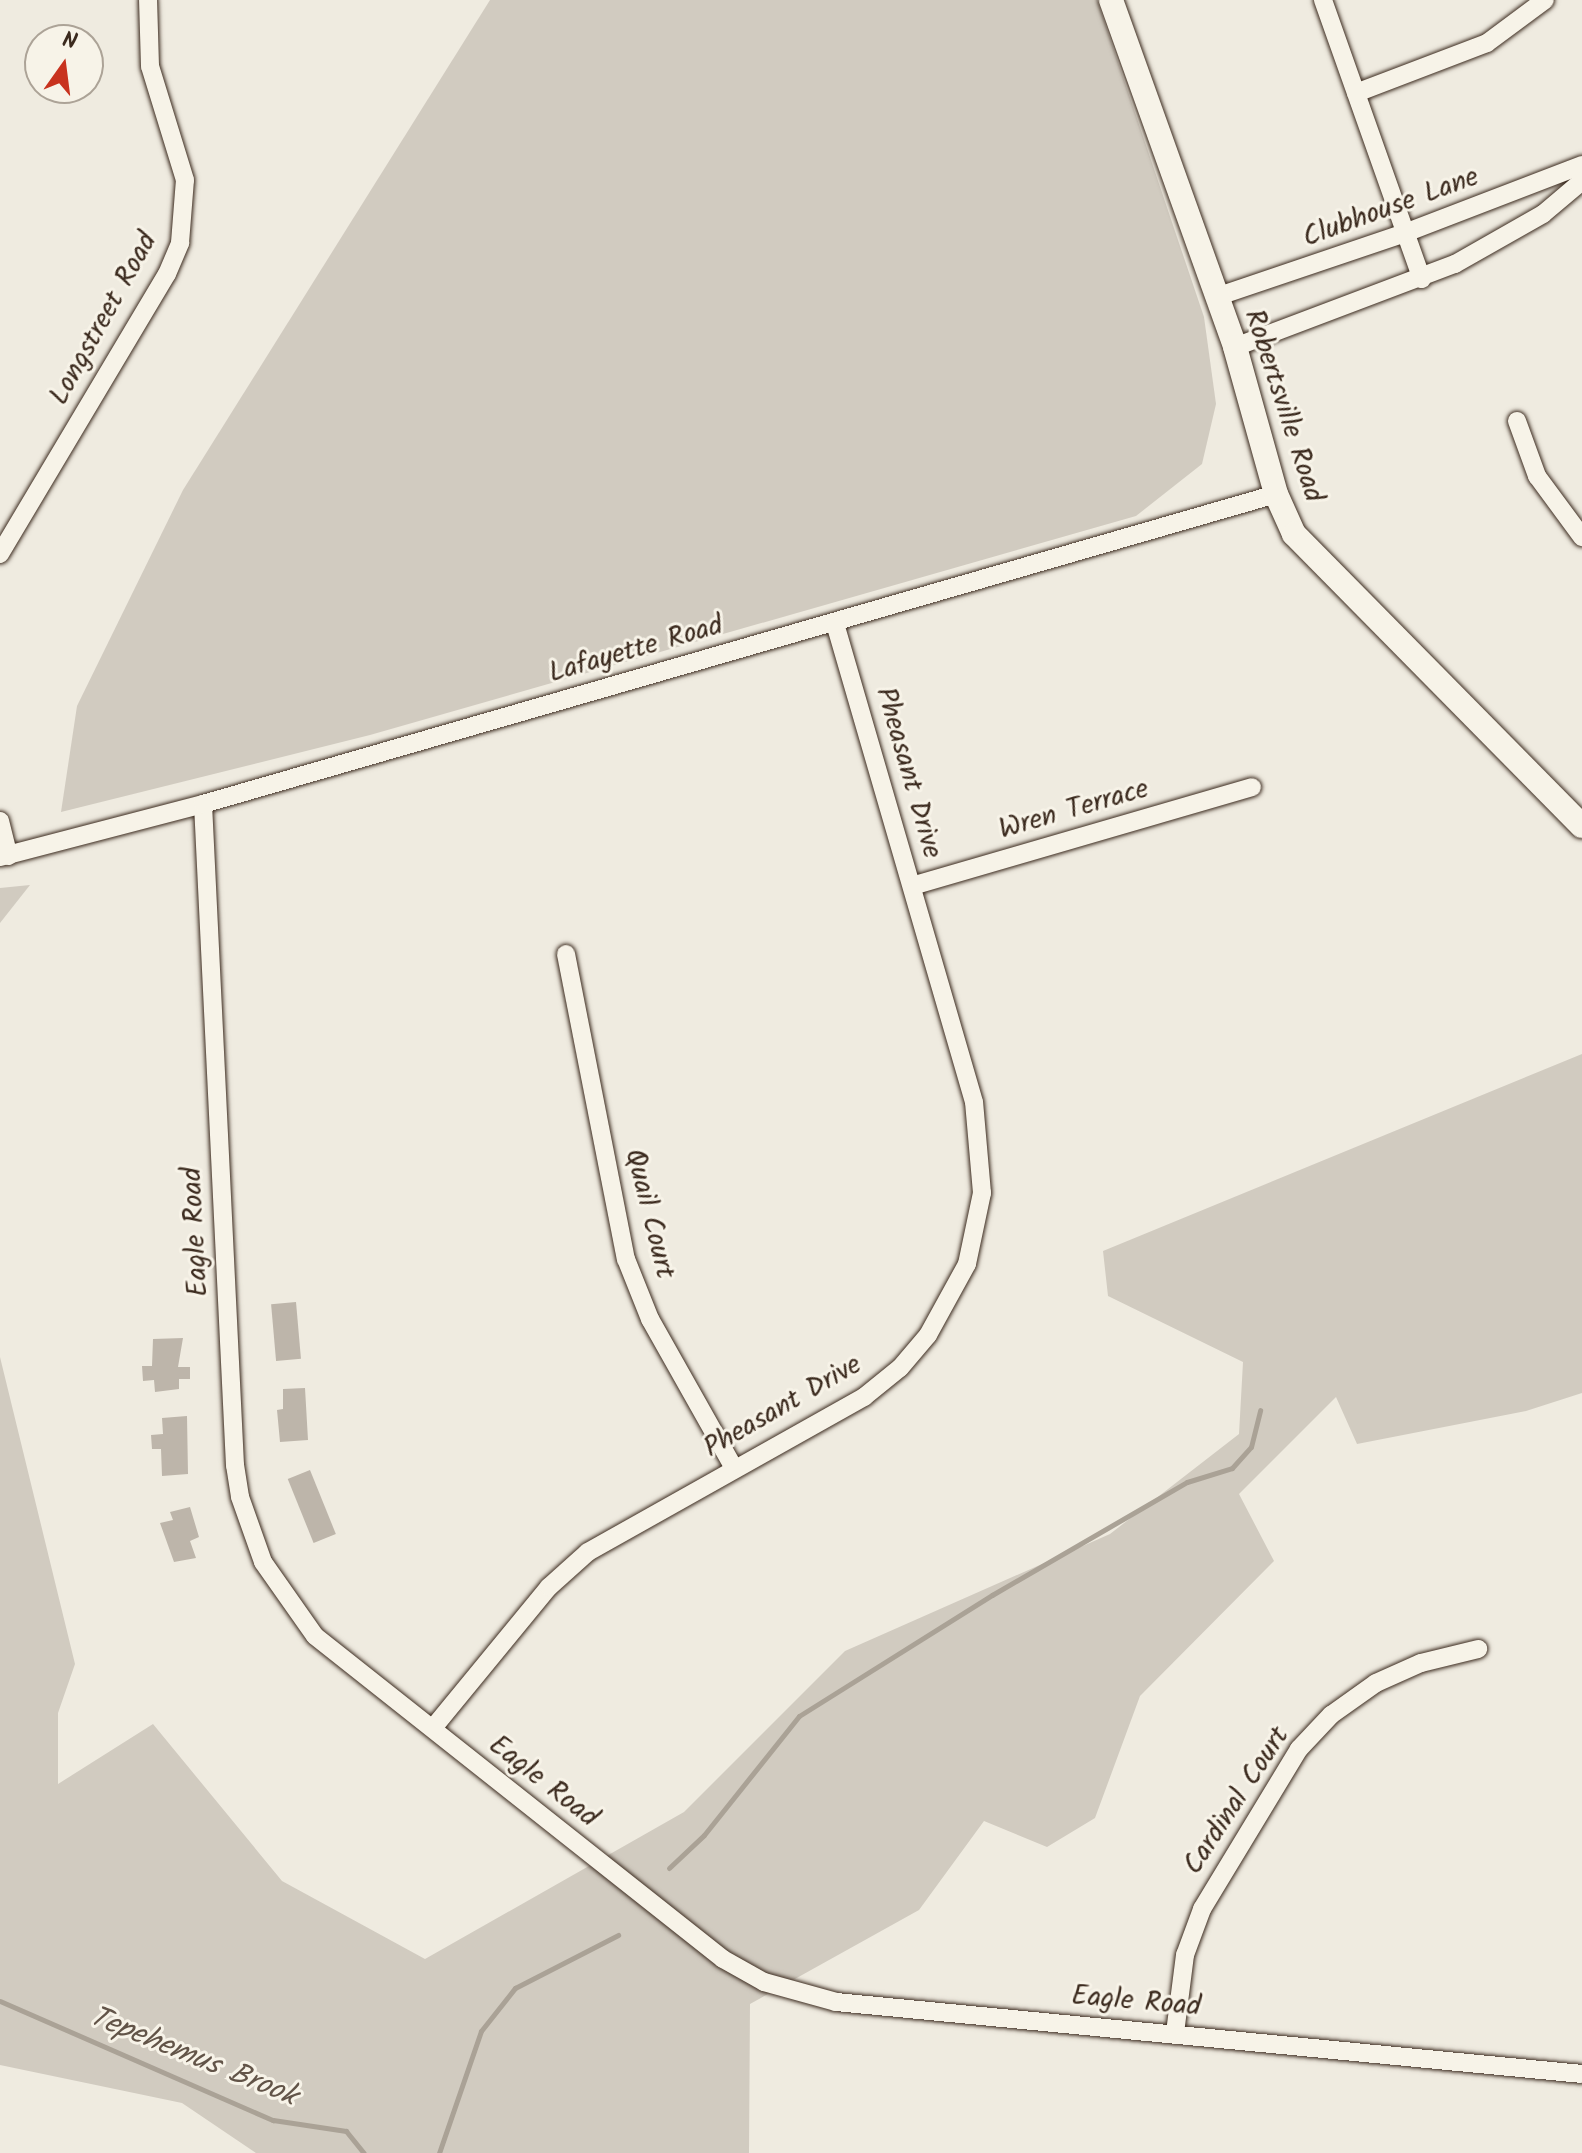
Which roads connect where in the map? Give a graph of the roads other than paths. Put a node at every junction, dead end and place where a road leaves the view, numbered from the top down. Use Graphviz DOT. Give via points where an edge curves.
graph roads {
  1 [pos="148,0"];
  2 [pos="1111,0"];
  3 [pos="1323,0"];
  4 [pos="1545,0"];
  5 [pos="1356,93"];
  6 [pos="1582,165"];
  7 [pos="1582,181"];
  8 [pos="1405,233"];
  9 [pos="1422,279"];
  10 [pos="1216,297"];
  11 [pos="1235,347"];
  12 [pos="1517,421"];
  13 [pos="1276,494"];
  14 [pos="1582,537"];
  15 [pos="0,554"];
  16 [pos="835,622"];
  17 [pos="1252,787"];
  18 [pos="203,804"];
  19 [pos="0,821"];
  20 [pos="1582,826"];
  21 [pos="5,856"];
  22 [pos="912,886"];
  23 [pos="566,954"];
  24 [pos="734,1468"];
  25 [pos="1478,1649"];
  26 [pos="433,1728"];
  27 [pos="1175,2033"];
  28 [pos="1582,2074"];
  1 -- 15 [label="street, Longstreet Road" via="150,66 185,180 180,243 167,274"];
  2 -- 10 [label="street, Robertsville Road"];
  3 -- 5 [label="street"];
  4 -- 5 [label="street" via="1487,43"];
  5 -- 8 [label="street"];
  6 -- 8 [label="street, Clubhouse Lane"];
  7 -- 9 [label="street" via="1529,222"];
  8 -- 9 [label="street"];
  8 -- 10 [label="street, Clubhouse Lane"];
  9 -- 11 [label="street"];
  10 -- 11 [label="street, Robertsville Road"];
  11 -- 13 [label="street, Robertsville Road"];
  12 -- 14 [label="street" via="1537,476"];
  13 -- 16 [label="street, Lafayette Road"];
  13 -- 20 [label="street, Robertsville Road" via="1294,534 1332,577"];
  16 -- 18 [label="street, Lafayette Road"];
  16 -- 22 [label="street, Pheasant Drive"];
  17 -- 22 [label="street, Wren Terrace"];
  18 -- 21 [label="street, Lafayette Road"];
  18 -- 26 [label="street, Eagle Road" via="240,1497 263,1562 297,1616"];
  19 -- 21 [label="street"];
  22 -- 24 [label="street, Pheasant Drive" via="980,1138 982,1193 967,1264 928,1335 900,1368 864,1397"];
  23 -- 24 [label="street, Quail Court" via="626,1259 650,1319"];
  24 -- 26 [label="street, Pheasant Drive" via="602,1541 569,1568"];
  25 -- 27 [label="street, Cardinal Court" via="1421,1663 1376,1683 1331,1715 1299,1749 1202,1909 1185,1955"];
  26 -- 27 [label="street, Eagle Road" via="723,1959 764,1982 836,2002"];
  27 -- 28 [label="street, Eagle Road"];
}
